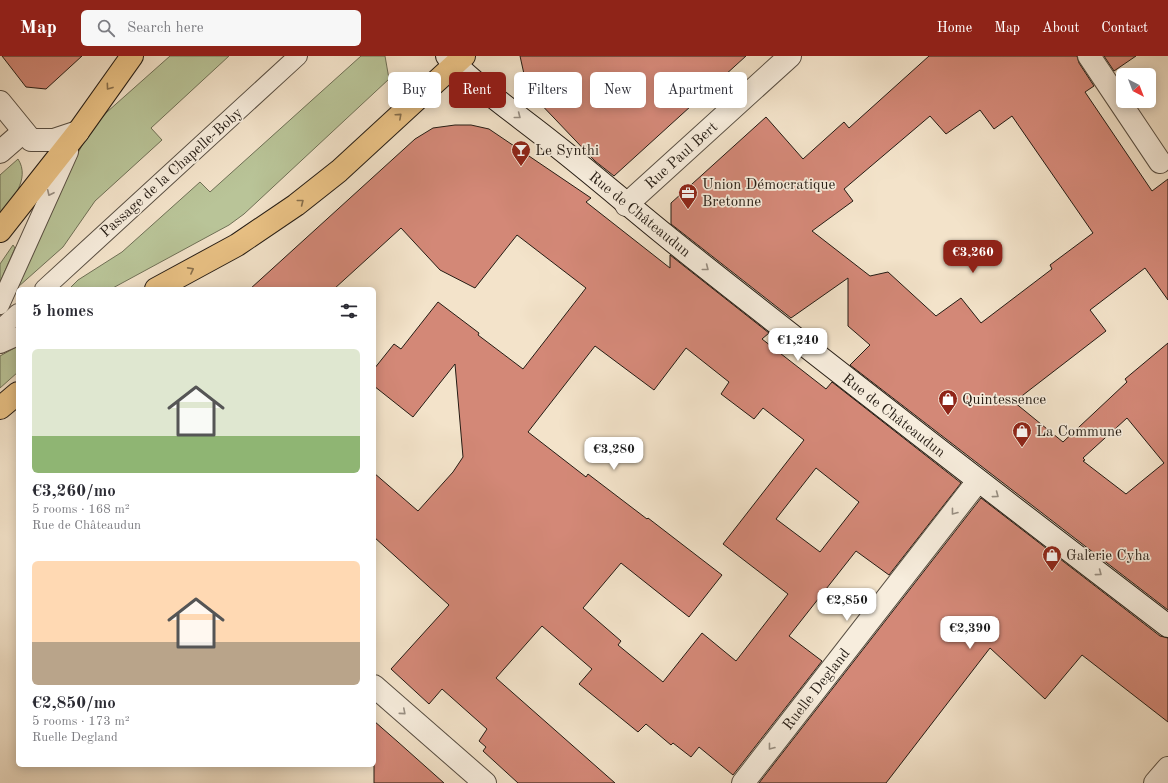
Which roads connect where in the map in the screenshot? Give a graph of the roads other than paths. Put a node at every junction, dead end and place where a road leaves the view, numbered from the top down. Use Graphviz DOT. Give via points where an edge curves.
graph roads {
  1 [pos="132,56"];
  2 [pos="298,56"];
  3 [pos="790,56"];
  4 [pos="1089,56"];
  5 [pos="456,59"];
  6 [pos="0,102"];
  7 [pos="23,132"];
  8 [pos="78,132"];
  9 [pos="0,152"];
  10 [pos="1164,167"];
  11 [pos="626,205"];
  12 [pos="0,231"];
  13 [pos="46,287"];
  14 [pos="160,287"];
  15 [pos="0,305"];
  16 [pos="16,315"];
  17 [pos="0,329"];
  18 [pos="16,337"];
  19 [pos="0,344"];
  20 [pos="16,395"];
  21 [pos="0,408"];
  22 [pos="978,481"];
  23 [pos="1168,626"];
  24 [pos="376,688"];
  25 [pos="1168,768"];
  26 [pos="484,783"];
  27 [pos="743,783"];
  28 [pos="1155,783"];
  1 -- 8 [label="main road, one-way"];
  2 -- 13 [label="lane, Passage de la Chapelle-Boby"];
  3 -- 11 [label="street, Rue Paul Bert"];
  4 -- 10 [label="street"];
  5 -- 11 [label="street, Rue de Châteaudun, one-way"];
  14 -- 5 [label="main road, one-way" via="237,245 296,205 339,171"];
  6 -- 7 [label="street"];
  7 -- 8 [label="street" via="31,140 54,140"];
  7 -- 9 [label="street"];
  8 -- 12 [label="main road"];
  8 -- 15 [label="lane, one-way"];
  11 -- 22 [label="street, Rue de Châteaudun, one-way"];
  16 -- 17 [label="lane"];
  18 -- 19 [label="lane"];
  20 -- 21 [label="main road"];
  22 -- 23 [label="street, Rue de Châteaudun, one-way"];
  22 -- 27 [label="street, Ruelle Degland, one-way"];
  24 -- 26 [label="street, one-way"];
  25 -- 28 [label="street"];
}
